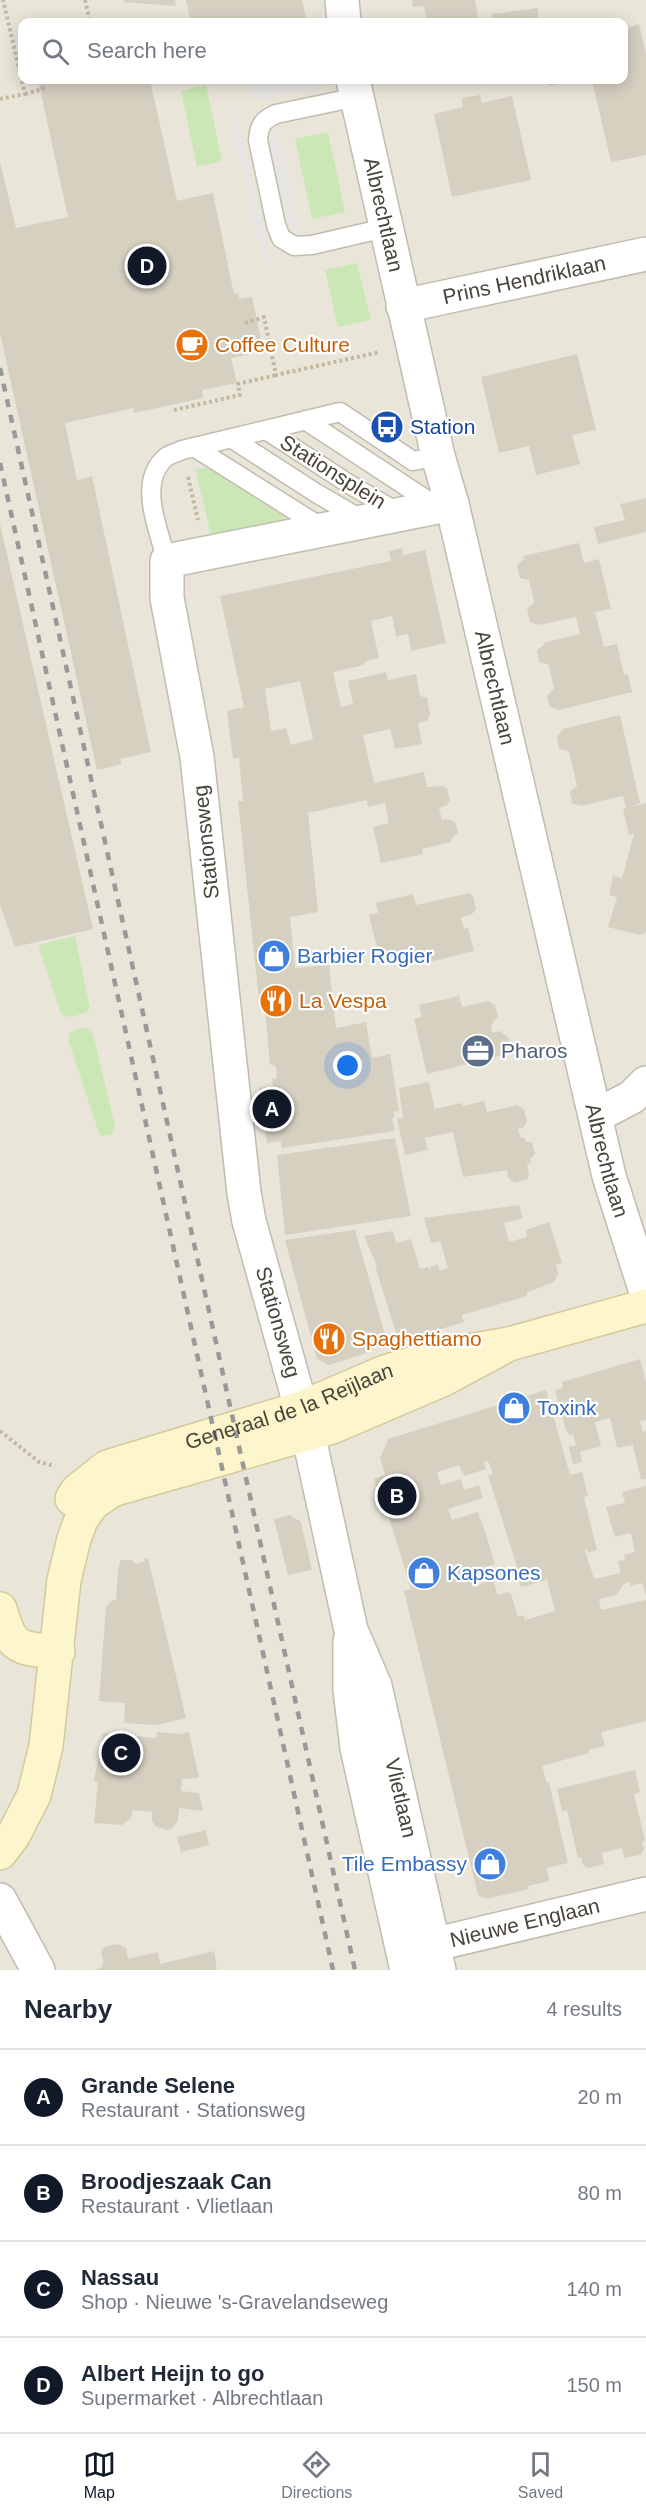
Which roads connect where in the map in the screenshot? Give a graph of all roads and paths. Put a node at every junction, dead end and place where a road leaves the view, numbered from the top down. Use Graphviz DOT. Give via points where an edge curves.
graph roads {
  1 [pos="3,0"];
  2 [pos="85,0"];
  3 [pos="342,0"];
  4 [pos="89,18"];
  5 [pos="344,18"];
  6 [pos="14,48"];
  7 [pos="18,48"];
  8 [pos="18,65"];
  9 [pos="23,84"];
  10 [pos="41,84"];
  11 [pos="355,88"];
  12 [pos="25,94"];
  13 [pos="0,99"];
  14 [pos="385,228"];
  15 [pos="646,254"];
  16 [pos="403,306"];
  17 [pos="245,323"];
  18 [pos="413,344"];
  19 [pos="276,375"];
  20 [pos="174,410"];
  21 [pos="305,420"];
  22 [pos="266,430"];
  23 [pos="231,438"];
  24 [pos="194,447"];
  25 [pos="438,456"];
  26 [pos="445,506"];
  27 [pos="401,514"];
  28 [pos="365,522"];
  29 [pos="325,529"];
  30 [pos="167,561"];
  31 [pos="646,1083"];
  32 [pos="596,1116"];
  33 [pos="645,1293"];
  34 [pos="305,1420"];
  35 [pos="0,1431"];
  36 [pos="110,1479"];
  37 [pos="0,1609"];
  38 [pos="58,1652"];
  39 [pos="0,1852"];
  40 [pos="646,1894"];
  41 [pos="0,1900"];
  42 [pos="421,1959"];
  43 [pos="38,1970"];
  1 -- 6 [label="path"];
  2 -- 4 [label="path"];
  3 -- 5 [label="street"];
  6 -- 7 [label="path"];
  6 -- 8 [label="path"];
  9 -- 12 [label="path"];
  10 -- 12 [label="path" via="43,89"];
  11 -- 14 [label="street, Albrechtlaan"];
  11 -- 14 [label="lane" via="276,114 265,119 258,129 276,225 281,238 294,246"];
  12 -- 13 [label="path"];
  14 -- 16 [label="street, Albrechtlaan"];
  15 -- 16 [label="street, Prins Hendriklaan"];
  16 -- 18 [label="street, Albrechtlaan"];
  17 -- 19 [label="path" via="264,317"];
  18 -- 19 [label="path"];
  18 -- 25 [label="street, Albrechtlaan"];
  19 -- 20 [label="path" via="238,384 240,394"];
  21 -- 22 [label="lane, Stationsplein"];
  21 -- 25 [label="lane, Stationsplein" via="340,412 413,461"];
  21 -- 26 [label="lane, Stationsplein"];
  22 -- 23 [label="lane, Stationsplein"];
  22 -- 27 [label="lane, Stationsplein"];
  23 -- 24 [label="lane, Stationsplein"];
  23 -- 28 [label="lane, Stationsplein"];
  24 -- 29 [label="lane"];
  24 -- 30 [label="lane, Stationsplein" via="165,458 153,476 151,499"];
  25 -- 26 [label="street, Albrechtlaan"];
  26 -- 27 [label="street"];
  26 -- 32 [label="street, Albrechtlaan"];
  27 -- 28 [label="street"];
  28 -- 29 [label="street"];
  29 -- 30 [label="street"];
  30 -- 34 [label="street, Stationsweg" via="167,598 197,757 244,1193"];
  31 -- 32 [label="street" via="632,1097"];
  32 -- 33 [label="street, Albrechtlaan" via="609,1176"];
  33 -- 34 [label="street, Generaal de la Reijlaan" via="509,1344 444,1379 332,1427"];
  34 -- 36 [label="street, Generaal de la Reijlaan"];
  34 -- 42 [label="street, Vlietlaan" via="351,1630 375,1686"];
  35 -- 36 [label="path" via="39,1462"];
  36 -- 38 [label="street" via="77,1491 65,1513 60,1542 64,1580"];
  37 -- 38 [label="street" via="9,1636 17,1645"];
  38 -- 39 [label="street" via="46,1746 34,1795"];
  40 -- 42 [label="street, Nieuwe Englaan"];
  41 -- 43 [label="street"];
}
